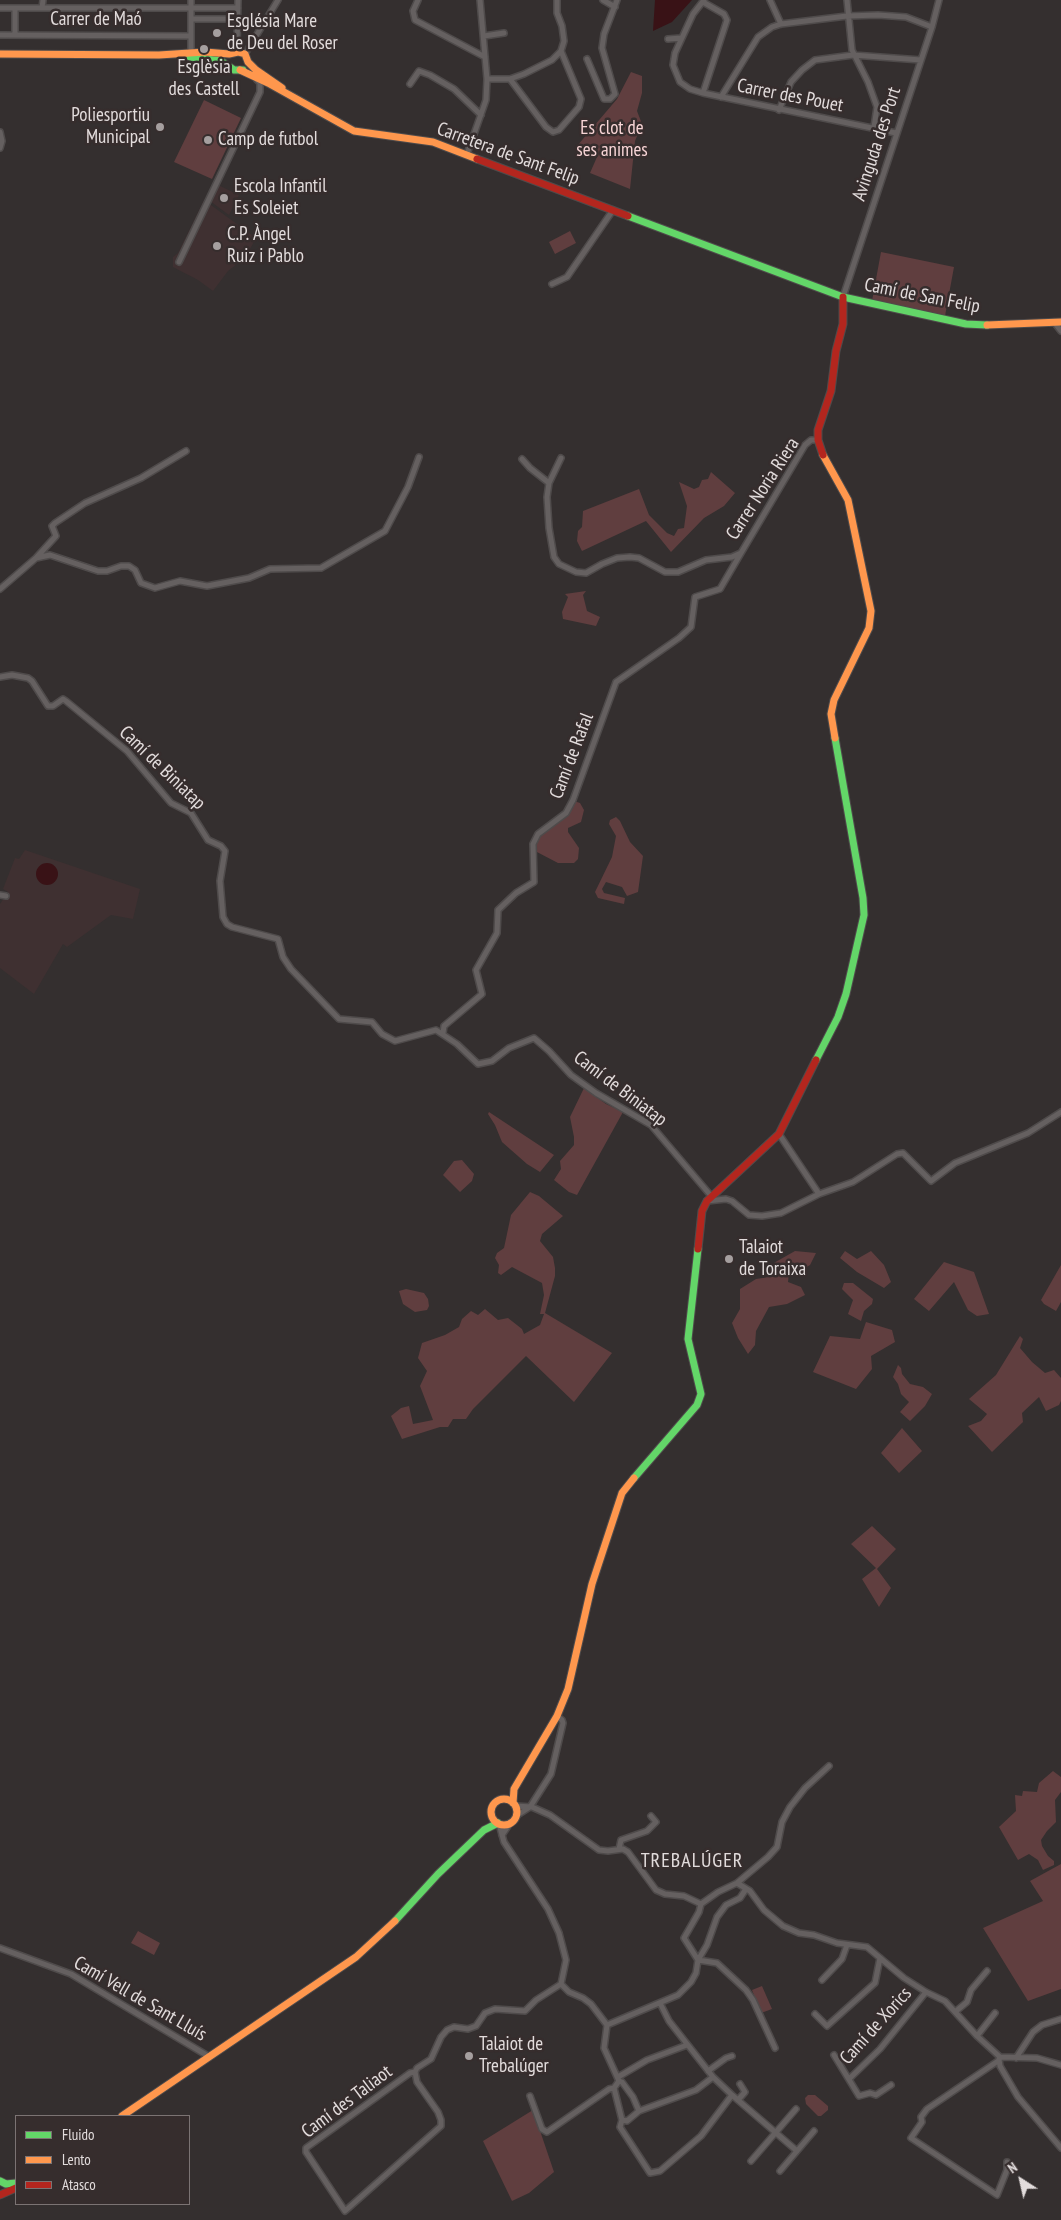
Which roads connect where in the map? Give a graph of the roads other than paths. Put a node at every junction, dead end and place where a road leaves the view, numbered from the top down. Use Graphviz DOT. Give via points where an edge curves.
graph roads {
  1 [pos="43,0"];
  2 [pos="143,0"];
  3 [pos="190,0"];
  4 [pos="238,0"];
  5 [pos="278,0"];
  6 [pos="418,0"];
  7 [pos="480,0"];
  8 [pos="557,0"];
  9 [pos="603,0"];
  10 [pos="617,0"];
  11 [pos="770,0"];
  12 [pos="847,0"];
  13 [pos="939,0"];
  14 [pos="704,1"];
  15 [pos="0,8"];
  16 [pos="15,8"];
  17 [pos="42,8"];
  18 [pos="142,8"];
  19 [pos="191,8"];
  20 [pos="238,8"];
  21 [pos="615,8"];
  22 [pos="848,16"];
  23 [pos="191,19"];
  24 [pos="238,19"];
  25 [pos="781,24"];
  26 [pos="932,27"];
  27 [pos="504,33"];
  28 [pos="0,35"];
  29 [pos="15,35"];
  30 [pos="191,36"];
  31 [pos="484,36"];
  32 [pos="682,38"];
  33 [pos="668,39"];
  34 [pos="561,51"];
  35 [pos="191,52"];
  36 [pos="232,53"];
  37 [pos="0,54"];
  38 [pos="245,54"];
  39 [pos="159,55"];
  40 [pos="853,55"];
  41 [pos="485,57"];
  42 [pos="587,60"];
  43 [pos="920,60"];
  44 [pos="248,62"];
  45 [pos="227,64"];
  46 [pos="240,70"];
  47 [pos="255,78"];
  48 [pos="487,79"];
  49 [pos="510,79"];
  50 [pos="410,84"];
  51 [pos="703,93"];
  52 [pos="721,97"];
  53 [pos="303,103"];
  54 [pos="779,110"];
  55 [pos="481,115"];
  56 [pos="874,127"];
  57 [pos="0,132"];
  58 [pos="896,133"];
  59 [pos="0,148"];
  60 [pos="467,154"];
  61 [pos="612,210"];
  62 [pos="179,262"];
  63 [pos="768,268"];
  64 [pos="552,284"];
  65 [pos="843,297"];
  66 [pos="1058,322"];
  67 [pos="1061,331"];
  68 [pos="818,440"];
  69 [pos="186,451"];
  70 [pos="419,457"];
  71 [pos="561,458"];
  72 [pos="522,459"];
  73 [pos="549,484"];
  74 [pos="741,553"];
  75 [pos="36,558"];
  76 [pos="0,589"];
  77 [pos="0,677"];
  78 [pos="0,895"];
  79 [pos="6,896"];
  80 [pos="443,1033"];
  81 [pos="1061,1112"];
  82 [pos="779,1134"];
  83 [pos="819,1194"];
  84 [pos="709,1199"];
  85 [pos="557,1716"];
  86 [pos="829,1766"];
  87 [pos="514,1789"];
  88 [pos="504,1799"];
  89 [pos="514,1804"];
  90 [pos="530,1806"];
  91 [pos="491,1813"];
  92 [pos="516,1816"];
  93 [pos="651,1816"];
  94 [pos="499,1823"];
  95 [pos="510,1823"];
  96 [pos="484,1830"];
  97 [pos="502,1837"];
  98 [pos="619,1849"];
  99 [pos="737,1883"];
  100 [pos="746,1889"];
  101 [pos="701,1904"];
  102 [pos="846,1945"];
  103 [pos="0,1948"];
  104 [pos="880,1958"];
  105 [pos="698,1960"];
  106 [pos="987,1971"];
  107 [pos="822,1980"];
  108 [pos="561,1984"];
  109 [pos="926,1992"];
  110 [pos="660,2003"];
  111 [pos="955,2012"];
  112 [pos="995,2013"];
  113 [pos="815,2014"];
  114 [pos="1061,2019"];
  115 [pos="607,2025"];
  116 [pos="977,2036"];
  117 [pos="687,2045"];
  118 [pos="775,2048"];
  119 [pos="834,2055"];
  120 [pos="208,2056"];
  121 [pos="732,2056"];
  122 [pos="1016,2058"];
  123 [pos="999,2059"];
  124 [pos="1061,2065"];
  125 [pos="708,2071"];
  126 [pos="415,2072"];
  127 [pos="713,2077"];
  128 [pos="618,2079"];
  129 [pos="849,2079"];
  130 [pos="740,2084"];
  131 [pos="891,2085"];
  132 [pos="614,2088"];
  133 [pos="530,2096"];
  134 [pos="732,2096"];
  135 [pos="738,2100"];
  136 [pos="796,2108"];
  137 [pos="639,2111"];
  138 [pos="123,2115"];
  139 [pos="622,2120"];
  140 [pos="814,2131"];
  141 [pos="776,2133"];
  142 [pos="1061,2148"];
  143 [pos="797,2151"];
  144 [pos="751,2161"];
  145 [pos="1008,2162"];
  146 [pos="780,2171"];
  147 [pos="0,2181"];
  148 [pos="15,2183"];
  149 [pos="15,2188"];
  150 [pos="0,2195"];
  1 -- 17 [label="street"];
  2 -- 18 [label="street"];
  3 -- 19 [label="street"];
  4 -- 20 [label="street"];
  5 -- 38 [label="street"];
  6 -- 41 [label="street" via="413,11 415,20"];
  7 -- 31 [label="street"];
  8 -- 34 [label="street" via="564,41"];
  9 -- 21 [label="street"];
  10 -- 21 [label="street"];
  11 -- 25 [label="street"];
  12 -- 22 [label="street"];
  13 -- 26 [label="street, Avinguda des Port"];
  14 -- 32 [label="street"];
  14 -- 51 [label="street" via="724,14 727,20"];
  15 -- 16 [label="street"];
  16 -- 17 [label="street"];
  16 -- 29 [label="street"];
  17 -- 18 [label="street"];
  18 -- 19 [label="street"];
  19 -- 20 [label="street"];
  19 -- 23 [label="street"];
  20 -- 24 [label="street"];
  21 -- 42 [label="street" via="602,48 615,94 610,99 604,99"];
  22 -- 25 [label="street"];
  22 -- 26 [label="street" via="906,17"];
  22 -- 40 [label="street"];
  23 -- 24 [label="street"];
  23 -- 30 [label="street"];
  24 -- 36 [label="street" via="238,46"];
  25 -- 52 [label="street" via="758,37"];
  26 -- 43 [label="street, Avinguda des Port"];
  27 -- 31 [label="street"];
  28 -- 29 [label="street, Carrer de Maó"];
  29 -- 30 [label="street, Carrer de Maó"];
  30 -- 35 [label="street"];
  31 -- 41 [label="street"];
  32 -- 33 [label="street"];
  32 -- 51 [label="street, Carrer des Pouet" via="673,65 680,82"];
  34 -- 49 [label="street" via="552,60"];
  34 -- 49 [label="street" via="581,99 579,107 559,130 553,132 546,127"];
  35 -- 36 [label="main road"];
  35 -- 39 [label="main road"];
  36 -- 38 [label="main road"];
  36 -- 45 [label="main road" via="226,58"];
  37 -- 39 [label="main road"];
  38 -- 44 [label="main road"];
  39 -- 45 [label="main road" via="205,58"];
  40 -- 43 [label="street"];
  40 -- 54 [label="street" via="815,60 791,82"];
  40 -- 56 [label="street" via="877,107"];
  41 -- 48 [label="street"];
  43 -- 58 [label="street, Avinguda des Port"];
  44 -- 46 [label="main road"];
  44 -- 53 [label="main road"];
  45 -- 46 [label="main road" via="234,70"];
  46 -- 47 [label="main road, Carretera de Sant Felip"];
  47 -- 53 [label="main road, Carretera de Sant Felip"];
  47 -- 62 [label="street" via="260,83 260,92"];
  48 -- 49 [label="street"];
  48 -- 55 [label="street"];
  50 -- 55 [label="street" via="419,71 430,75 454,89"];
  51 -- 52 [label="street, Carrer des Pouet"];
  52 -- 54 [label="street, Carrer des Pouet"];
  53 -- 60 [label="main road, Carretera de Sant Felip" via="354,131 432,142"];
  54 -- 56 [label="street, Carrer des Pouet"];
  55 -- 60 [label="street"];
  56 -- 58 [label="street, Carrer des Pouet"];
  57 -- 59 [label="street"];
  58 -- 65 [label="street, Avinguda des Port"];
  60 -- 61 [label="main road, Carretera de Sant Felip"];
  61 -- 63 [label="main road, Carretera de Sant Felip"];
  61 -- 64 [label="street" via="567,277"];
  63 -- 65 [label="main road, Camí de San Felip"];
  65 -- 66 [label="main road, Camí de San Felip" via="966,324"];
  65 -- 68 [label="main road" via="843,324"];
  66 -- 67 [label="street"];
  68 -- 74 [label="street, Carrer Noria Riera" via="811,440 805,445"];
  68 -- 82 [label="main road" via="825,462 848,500 870,611 870,628 834,700 831,714 864,915 838,1017"];
  69 -- 75 [label="street" via="141,478 85,503 55,523 52,526 56,536"];
  70 -- 75 [label="street" via="408,487 385,531 321,568 270,569 249,578 207,586 180,581 156,588 141,583 130,566 98,571 50,555"];
  71 -- 73 [label="street, Carrer Noria Riera"];
  72 -- 73 [label="street"];
  73 -- 74 [label="street, Carrer Noria Riera" via="547,497 554,557 567,569 586,573 602,564 630,557 639,558 665,572 678,572 706,560"];
  74 -- 80 [label="street, Camí de Rafal" via="720,589 695,597 691,627 616,682 573,800 566,813 538,834 533,844 534,882 498,910 497,933 476,970 482,994 444,1026"];
  75 -- 76 [label="street"];
  77 -- 80 [label="street, Camí de Biniatap" via="28,678 48,706 63,699 66,701 126,751 171,803 191,813 208,840 225,851 220,881 222,918 232,927 278,939 283,957 291,969 339,1019 372,1022 382,1034 395,1041 436,1030"];
  78 -- 79 [label="street"];
  80 -- 84 [label="street, Camí de Biniatap" via="478,1064 492,1062 509,1048 534,1038 571,1075 651,1125"];
  81 -- 83 [label="street" via="1028,1133 955,1163 931,1181 909,1158 896,1154 853,1182"];
  82 -- 83 [label="street"];
  82 -- 84 [label="main road"];
  83 -- 84 [label="street" via="781,1213 762,1216 749,1215 726,1199"];
  84 -- 85 [label="main road" via="699,1221 688,1339 701,1394 697,1405 622,1493 592,1584 571,1682"];
  85 -- 87 [label="main road"];
  85 -- 90 [label="street" via="563,1723 553,1767"];
  86 -- 99 [label="street" via="805,1788 790,1808 782,1822 777,1847"];
  87 -- 88 [label="main road"];
  87 -- 89 [label="main road"];
  88 -- 89 [label="main road"];
  88 -- 91 [label="main road" via="495,1803"];
  89 -- 90 [label="street"];
  89 -- 92 [label="main road"];
  90 -- 92 [label="street"];
  90 -- 98 [label="street" via="561,1822 599,1850"];
  91 -- 94 [label="main road"];
  91 -- 96 [label="main road"];
  92 -- 95 [label="main road"];
  93 -- 98 [label="street" via="656,1822 648,1831 621,1840"];
  94 -- 95 [label="main road"];
  94 -- 96 [label="main road"];
  94 -- 97 [label="street"];
  95 -- 97 [label="street"];
  96 -- 120 [label="main road" via="386,1931 344,1967"];
  97 -- 108 [label="street" via="559,1932 566,1960"];
  98 -- 101 [label="street" via="628,1852 656,1890 684,1896"];
  99 -- 100 [label="street"];
  99 -- 101 [label="street"];
  100 -- 102 [label="street" via="771,1917 784,1926"];
  100 -- 105 [label="street" via="717,1917"];
  101 -- 105 [label="street" via="684,1938"];
  102 -- 104 [label="street" via="867,1948"];
  102 -- 107 [label="street" via="842,1959"];
  103 -- 120 [label="street, Camí Vell de Sant Lluís" via="71,1974"];
  104 -- 109 [label="street"];
  104 -- 113 [label="street" via="875,1983 827,2026"];
  105 -- 110 [label="street" via="691,1982 678,1995"];
  105 -- 118 [label="street" via="717,1963 746,1990"];
  106 -- 111 [label="street" via="971,1990 968,2002"];
  108 -- 115 [label="street" via="592,2004"];
  108 -- 126 [label="street" via="525,2011 495,2009 485,2013 476,2026 447,2030 431,2059"];
  109 -- 111 [label="street" via="945,2001"];
  109 -- 129 [label="street, Camí de Xorics" via="880,2050"];
  110 -- 115 [label="street"];
  110 -- 117 [label="street"];
  111 -- 116 [label="street"];
  112 -- 116 [label="street"];
  114 -- 122 [label="street" via="1042,2025 1033,2032"];
  115 -- 128 [label="street" via="604,2048"];
  116 -- 123 [label="street"];
  117 -- 125 [label="street"];
  117 -- 128 [label="street" via="648,2060"];
  119 -- 129 [label="street"];
  120 -- 138 [label="main road"];
  121 -- 125 [label="street"];
  122 -- 123 [label="street"];
  122 -- 124 [label="street" via="1037,2058"];
  123 -- 142 [label="street" via="1018,2097"];
  123 -- 145 [label="street" via="927,2109 911,2138 997,2195"];
  125 -- 127 [label="street"];
  126 -- 126 [label="street, Camí des Taliaot" via="306,2148 345,2211 440,2126 438,2112 417,2082"];
  127 -- 134 [label="street"];
  127 -- 137 [label="street" via="696,2090"];
  128 -- 132 [label="street"];
  128 -- 137 [label="street" via="633,2097"];
  129 -- 131 [label="street" via="859,2096 876,2095"];
  130 -- 135 [label="street" via="745,2092"];
  132 -- 133 [label="street" via="547,2132 542,2129"];
  132 -- 139 [label="street"];
  134 -- 135 [label="street"];
  134 -- 139 [label="street" via="701,2136 660,2171 650,2174 620,2127"];
  135 -- 141 [label="street"];
  136 -- 141 [label="street"];
  137 -- 139 [label="street" via="626,2121"];
  140 -- 143 [label="street"];
  141 -- 143 [label="street"];
  141 -- 144 [label="street"];
  143 -- 146 [label="street"];
  147 -- 148 [label="main road"];
  149 -- 150 [label="main road"];
}
